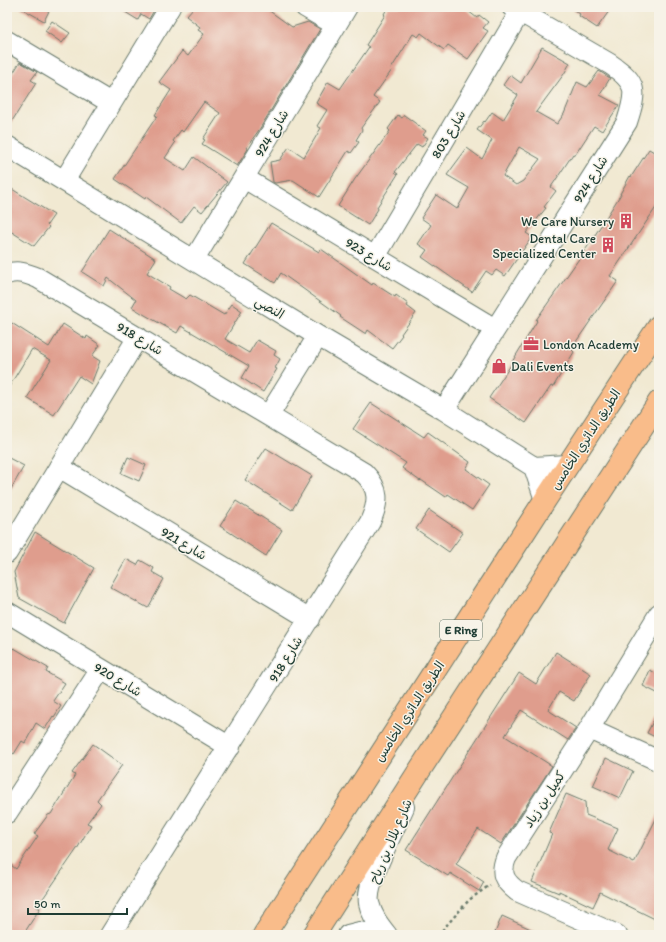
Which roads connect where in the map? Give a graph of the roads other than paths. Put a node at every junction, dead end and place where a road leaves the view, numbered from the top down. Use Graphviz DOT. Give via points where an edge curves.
graph roads {
  1 [pos="170,7"];
  2 [pos="305,7"];
  3 [pos="347,7"];
  4 [pos="516,9"];
  5 [pos="336,25"];
  6 [pos="7,41"];
  7 [pos="111,103"];
  8 [pos="7,146"];
  9 [pos="244,178"];
  10 [pos="64,181"];
  11 [pos="375,257"];
  12 [pos="194,260"];
  13 [pos="7,274"];
  14 [pos="659,326"];
  15 [pos="495,329"];
  16 [pos="318,336"];
  17 [pos="138,337"];
  18 [pos="659,402"];
  19 [pos="444,410"];
  20 [pos="269,415"];
  21 [pos="567,466"];
  22 [pos="59,467"];
  23 [pos="534,467"];
  24 [pos="545,500"];
  25 [pos="7,553"];
  26 [pos="7,612"];
  27 [pos="310,619"];
  28 [pos="656,627"];
  29 [pos="101,669"];
  30 [pos="589,729"];
  31 [pos="230,747"];
  32 [pos="659,761"];
  33 [pos="421,768"];
  34 [pos="13,791"];
  35 [pos="7,813"];
  36 [pos="110,935"];
  37 [pos="264,935"];
  38 [pos="314,935"];
  39 [pos="348,935"];
  40 [pos="378,935"];
  41 [pos="387,935"];
  42 [pos="617,935"];
  1 -- 7 [label="street"];
  2 -- 5 [label="street"];
  3 -- 5 [label="street, شارع 924"];
  4 -- 11 [label="street, شارع 803"];
  4 -- 15 [label="street, شارع 924" via="624,73 634,87 626,122"];
  5 -- 9 [label="street, شارع 924"];
  6 -- 7 [label="street"];
  7 -- 10 [label="street"];
  8 -- 10 [label="street, النصي"];
  9 -- 11 [label="street, شارع 923"];
  9 -- 12 [label="street, شارع 924"];
  10 -- 12 [label="street, النصي"];
  11 -- 15 [label="street, شارع 923"];
  12 -- 16 [label="street, النصي"];
  13 -- 17 [label="street, شارع 918" via="24,272 38,278"];
  14 -- 21 [label="main road, الطريق الدائري الخامس / E Ring"];
  15 -- 19 [label="street, شارع 924"];
  16 -- 19 [label="street, النصي"];
  16 -- 20 [label="street"];
  17 -- 20 [label="street, شارع 918"];
  17 -- 22 [label="street"];
  18 -- 33 [label="main road, E Ring"];
  19 -- 23 [label="street, النصي"];
  20 -- 27 [label="street, شارع 918" via="364,473 376,490 376,506 370,522"];
  21 -- 23 [label="street"];
  21 -- 24 [label="main road, الطريق الدائري الخامس / E Ring"];
  22 -- 25 [label="street"];
  22 -- 27 [label="street, شارع 921"];
  23 -- 24 [label="street"];
  24 -- 37 [label="main road, الطريق الدائري الخامس / E Ring"];
  26 -- 29 [label="street, شارع 920"];
  27 -- 31 [label="street, شارع 918"];
  28 -- 30 [label="street, كميل بن زياد"];
  29 -- 31 [label="street, شارع 920"];
  29 -- 34 [label="street"];
  30 -- 32 [label="street"];
  30 -- 42 [label="street, كميل بن زياد" via="502,867 504,876 517,891"];
  31 -- 36 [label="street, شارع 918"];
  33 -- 38 [label="main road, E Ring"];
  33 -- 41 [label="street, شارع بلال بن رباح" via="370,885 371,911"];
  34 -- 35 [label="street"];
  39 -- 40 [label="street" via="360,932"];
}
